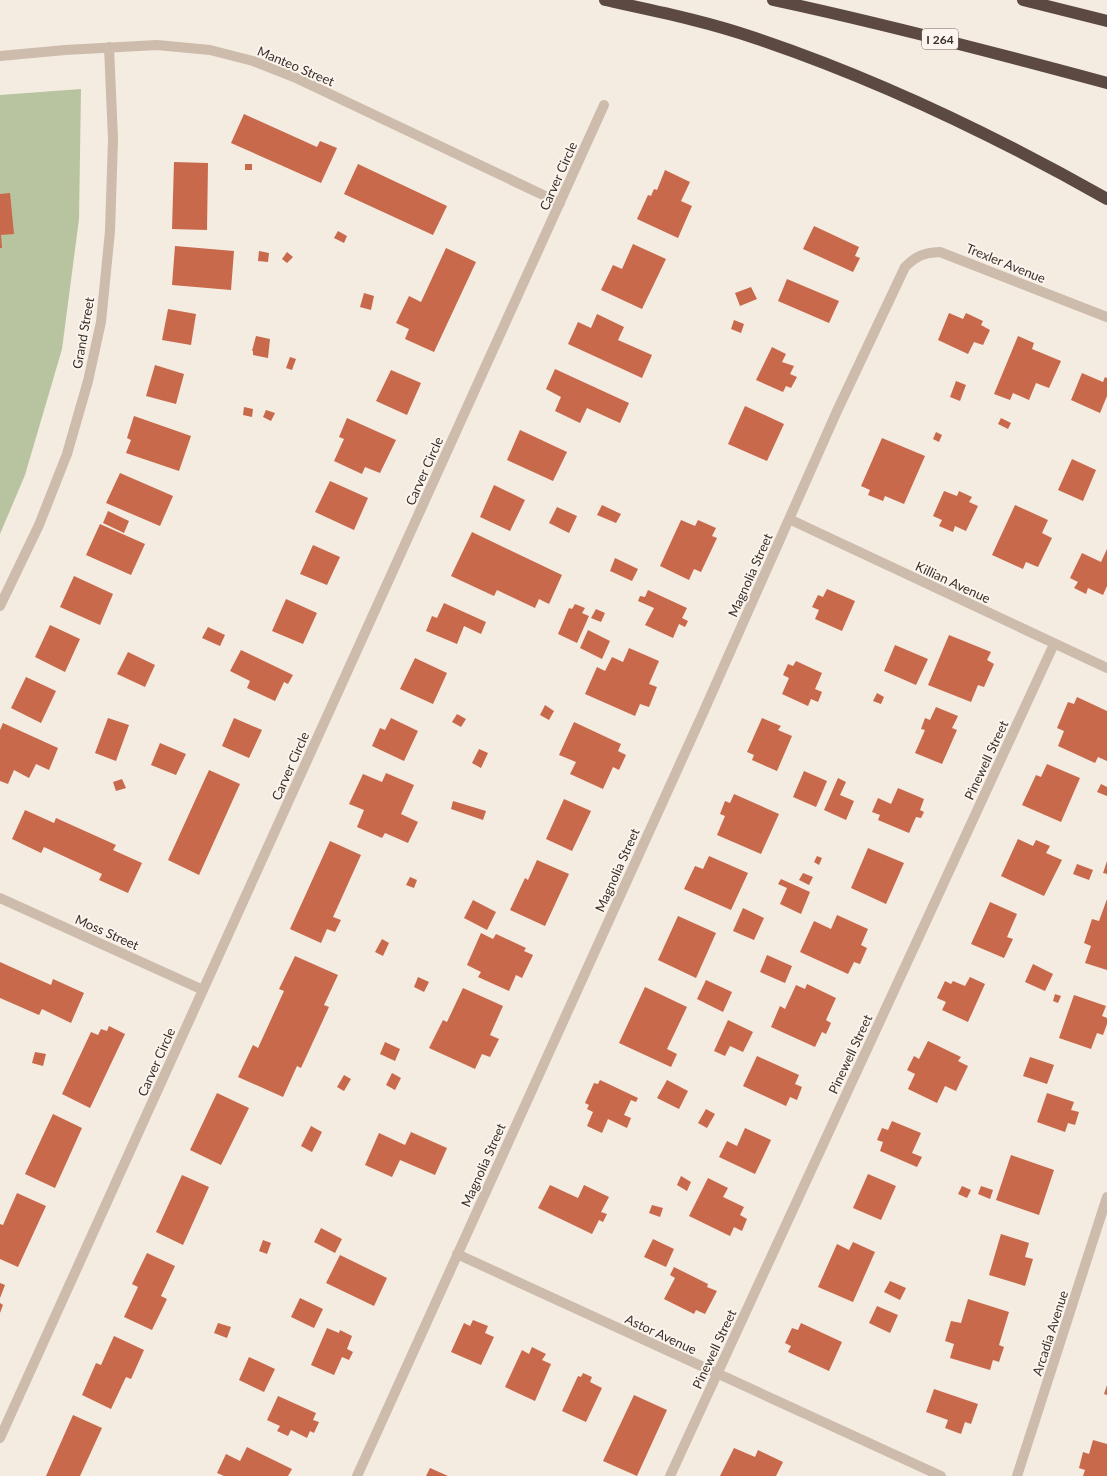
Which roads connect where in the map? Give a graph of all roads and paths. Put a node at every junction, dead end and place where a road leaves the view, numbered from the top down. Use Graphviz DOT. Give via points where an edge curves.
graph roads {
  1 [pos="605,0"];
  2 [pos="773,0"];
  3 [pos="1023,0"];
  4 [pos="1107,21"];
  5 [pos="109,47"];
  6 [pos="0,56"];
  7 [pos="1107,83"];
  8 [pos="604,105"];
  9 [pos="1107,199"];
  10 [pos="560,203"];
  11 [pos="902,275"];
  12 [pos="1107,317"];
  13 [pos="789,519"];
  14 [pos="0,606"];
  15 [pos="1054,644"];
  16 [pos="1107,668"];
  17 [pos="0,898"];
  18 [pos="203,990"];
  19 [pos="1107,1197"];
  20 [pos="457,1254"];
  21 [pos="717,1374"];
  22 [pos="0,1438"];
  23 [pos="357,1476"];
  24 [pos="670,1476"];
  25 [pos="941,1476"];
  26 [pos="1017,1476"];
  1 -- 9 [label="highway" via="669,13 754,37 841,69 944,114 1045,164"];
  2 -- 7 [label="highway, I 264" via="969,46"];
  3 -- 4 [label="highway"];
  5 -- 6 [label="street, Manteo Street"];
  5 -- 10 [label="street, Manteo Street" via="172,46 210,50 253,61 294,77"];
  5 -- 14 [label="street, Grand Street" via="113,139 110,231 101,322 88,381 67,454 39,525"];
  8 -- 10 [label="street, Carver Circle"];
  10 -- 18 [label="street, Carver Circle"];
  11 -- 12 [label="street, Trexler Avenue" via="905,267 914,258 925,253 940,252"];
  11 -- 13 [label="street, Magnolia Street" via="837,410"];
  13 -- 15 [label="street, Killian Avenue"];
  13 -- 20 [label="street, Magnolia Street"];
  15 -- 16 [label="street, Killian Avenue"];
  15 -- 21 [label="street, Pinewell Street"];
  17 -- 18 [label="street, Moss Street"];
  18 -- 22 [label="street, Carver Circle"];
  19 -- 26 [label="street, Arcadia Avenue"];
  20 -- 21 [label="street, Astor Avenue"];
  20 -- 23 [label="street, Magnolia Street"];
  21 -- 24 [label="street, Pinewell Street"];
  21 -- 25 [label="street, Astor Avenue"];
}
